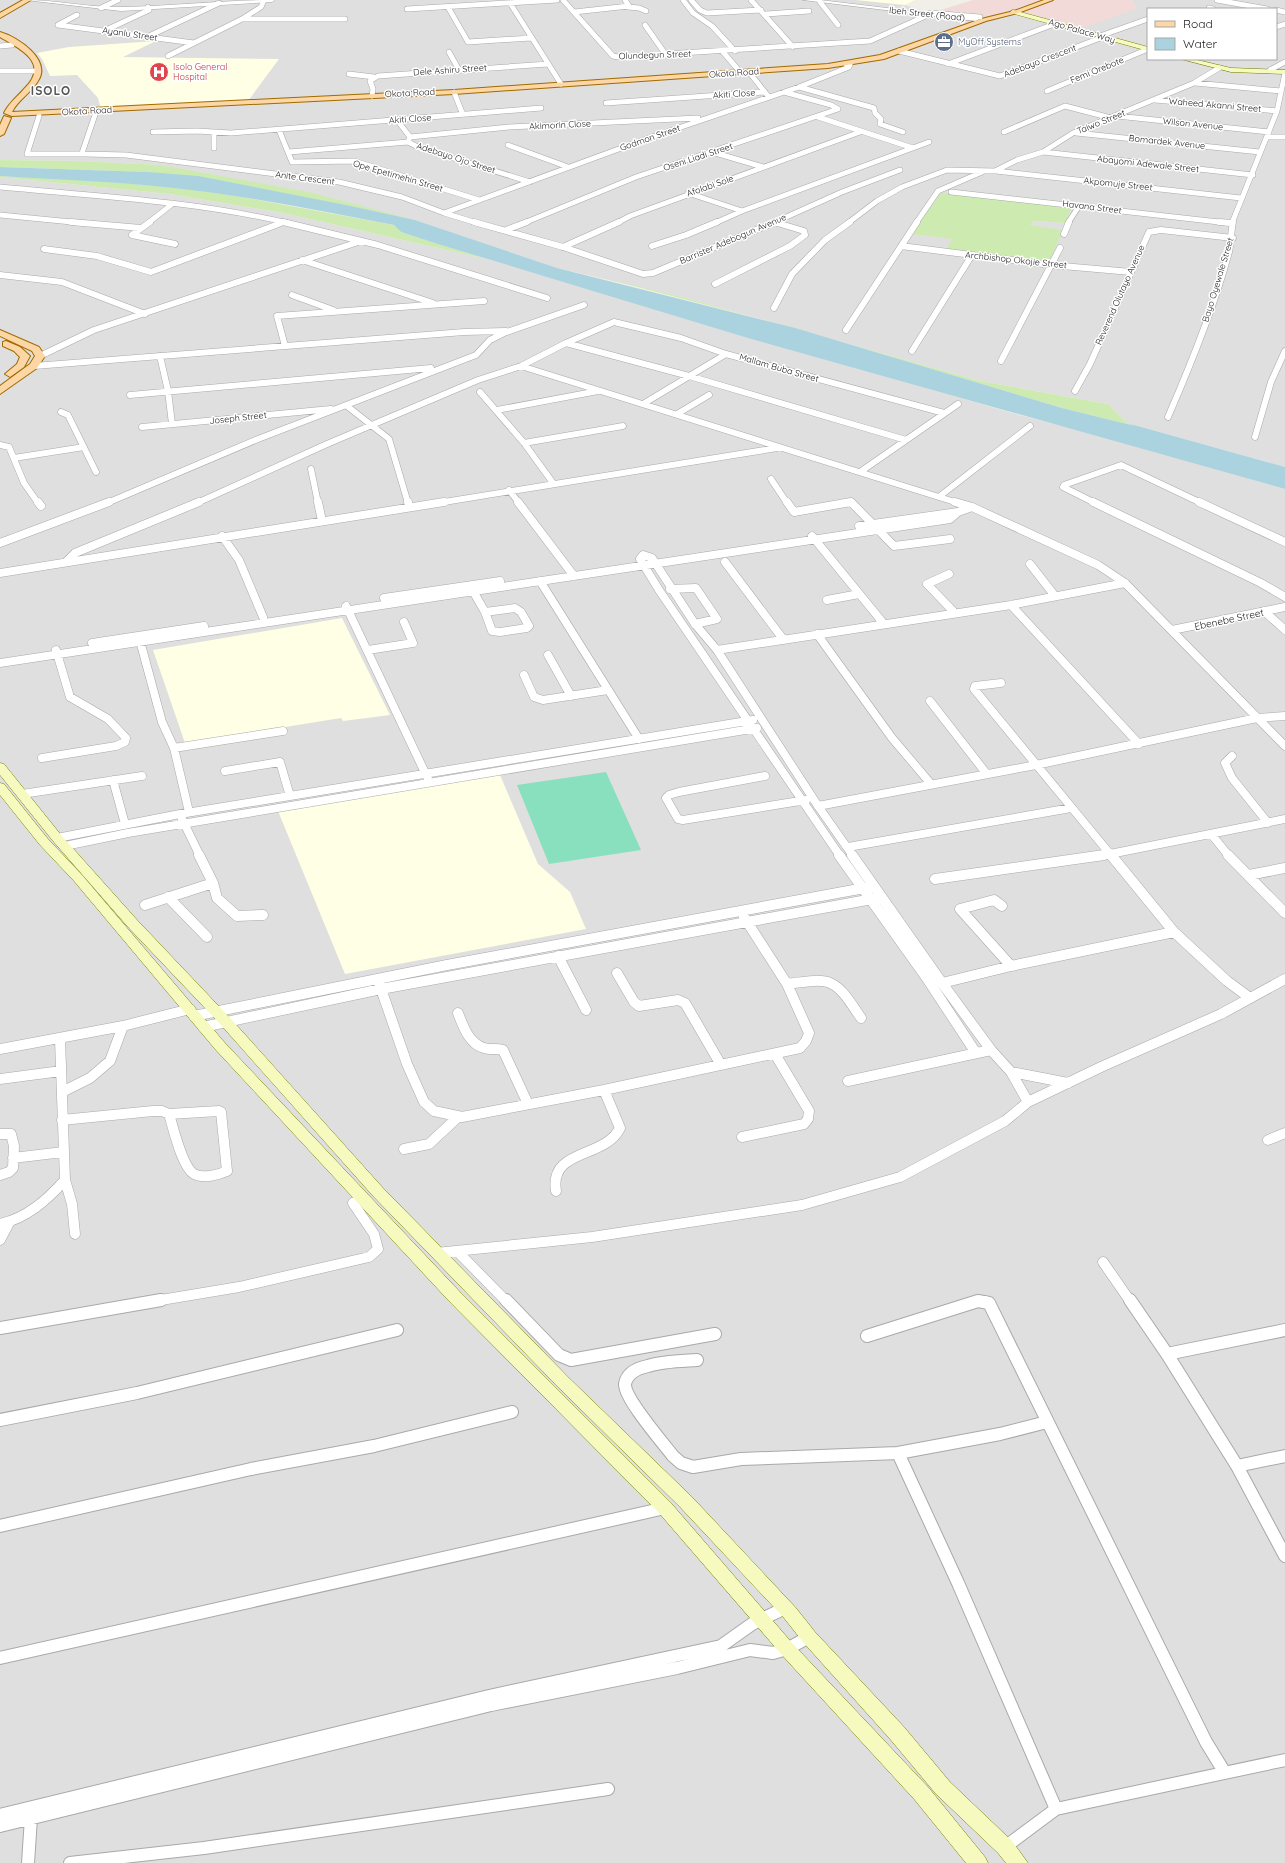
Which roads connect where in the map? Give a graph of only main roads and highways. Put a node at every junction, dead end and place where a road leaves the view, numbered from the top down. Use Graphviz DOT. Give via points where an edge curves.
graph roads {
  1 [pos="23,0"];
  2 [pos="28,0"];
  3 [pos="1044,0"];
  4 [pos="1050,0"];
  5 [pos="1017,11"];
  6 [pos="0,13"];
  7 [pos="0,16"];
  8 [pos="980,20"];
  9 [pos="0,34"];
  10 [pos="1103,36"];
  11 [pos="0,37"];
  12 [pos="1147,48"];
  13 [pos="1188,60"];
  14 [pos="1199,60"];
  15 [pos="808,68"];
  16 [pos="1285,72"];
  17 [pos="454,92"];
  18 [pos="6,116"];
  19 [pos="0,134"];
  20 [pos="0,333"];
  21 [pos="0,341"];
  22 [pos="0,382"];
  23 [pos="0,391"];
  24 [pos="1,770"];
  25 [pos="0,786"];
  26 [pos="978,1863"];
  27 [pos="1018,1863"];
  1 -- 6 [label="main road"];
  2 -- 7 [label="main road"];
  3 -- 5 [label="main road, Okota Road"];
  4 -- 5 [label="main road, Okota Road"];
  5 -- 8 [label="main road, Okota Road"];
  5 -- 10 [label="main road, Ago Palace Way"];
  5 -- 10 [label="main road, Ago Palace Way"];
  8 -- 15 [label="main road, Okota Road" via="896,50 838,64"];
  8 -- 15 [label="main road, Okota Road" via="881,57"];
  9 -- 18 [label="main road" via="31,53 37,61 39,70 39,76 34,83 13,104"];
  10 -- 12 [label="main road, Ago Palace Way"];
  11 -- 18 [label="main road" via="31,59 34,71 29,83 6,104"];
  13 -- 16 [label="main road" via="1241,71"];
  14 -- 16 [label="main road" via="1230,68"];
  15 -- 17 [label="main road, Okota Road"];
  17 -- 18 [label="main road, Okota Road"];
  17 -- 18 [label="main road"];
  18 -- 19 [label="main road"];
  20 -- 23 [label="main road" via="36,349 40,356 34,366"];
  21 -- 22 [label="main road" via="25,356 21,365"];
  24 -- 27 [label="main road" via="133,924 221,1016 373,1187 608,1428 681,1497 785,1608 944,1788"];
  25 -- 26 [label="main road" via="44,842 78,878 196,1017 361,1199 665,1508 787,1649 921,1793"];
}
